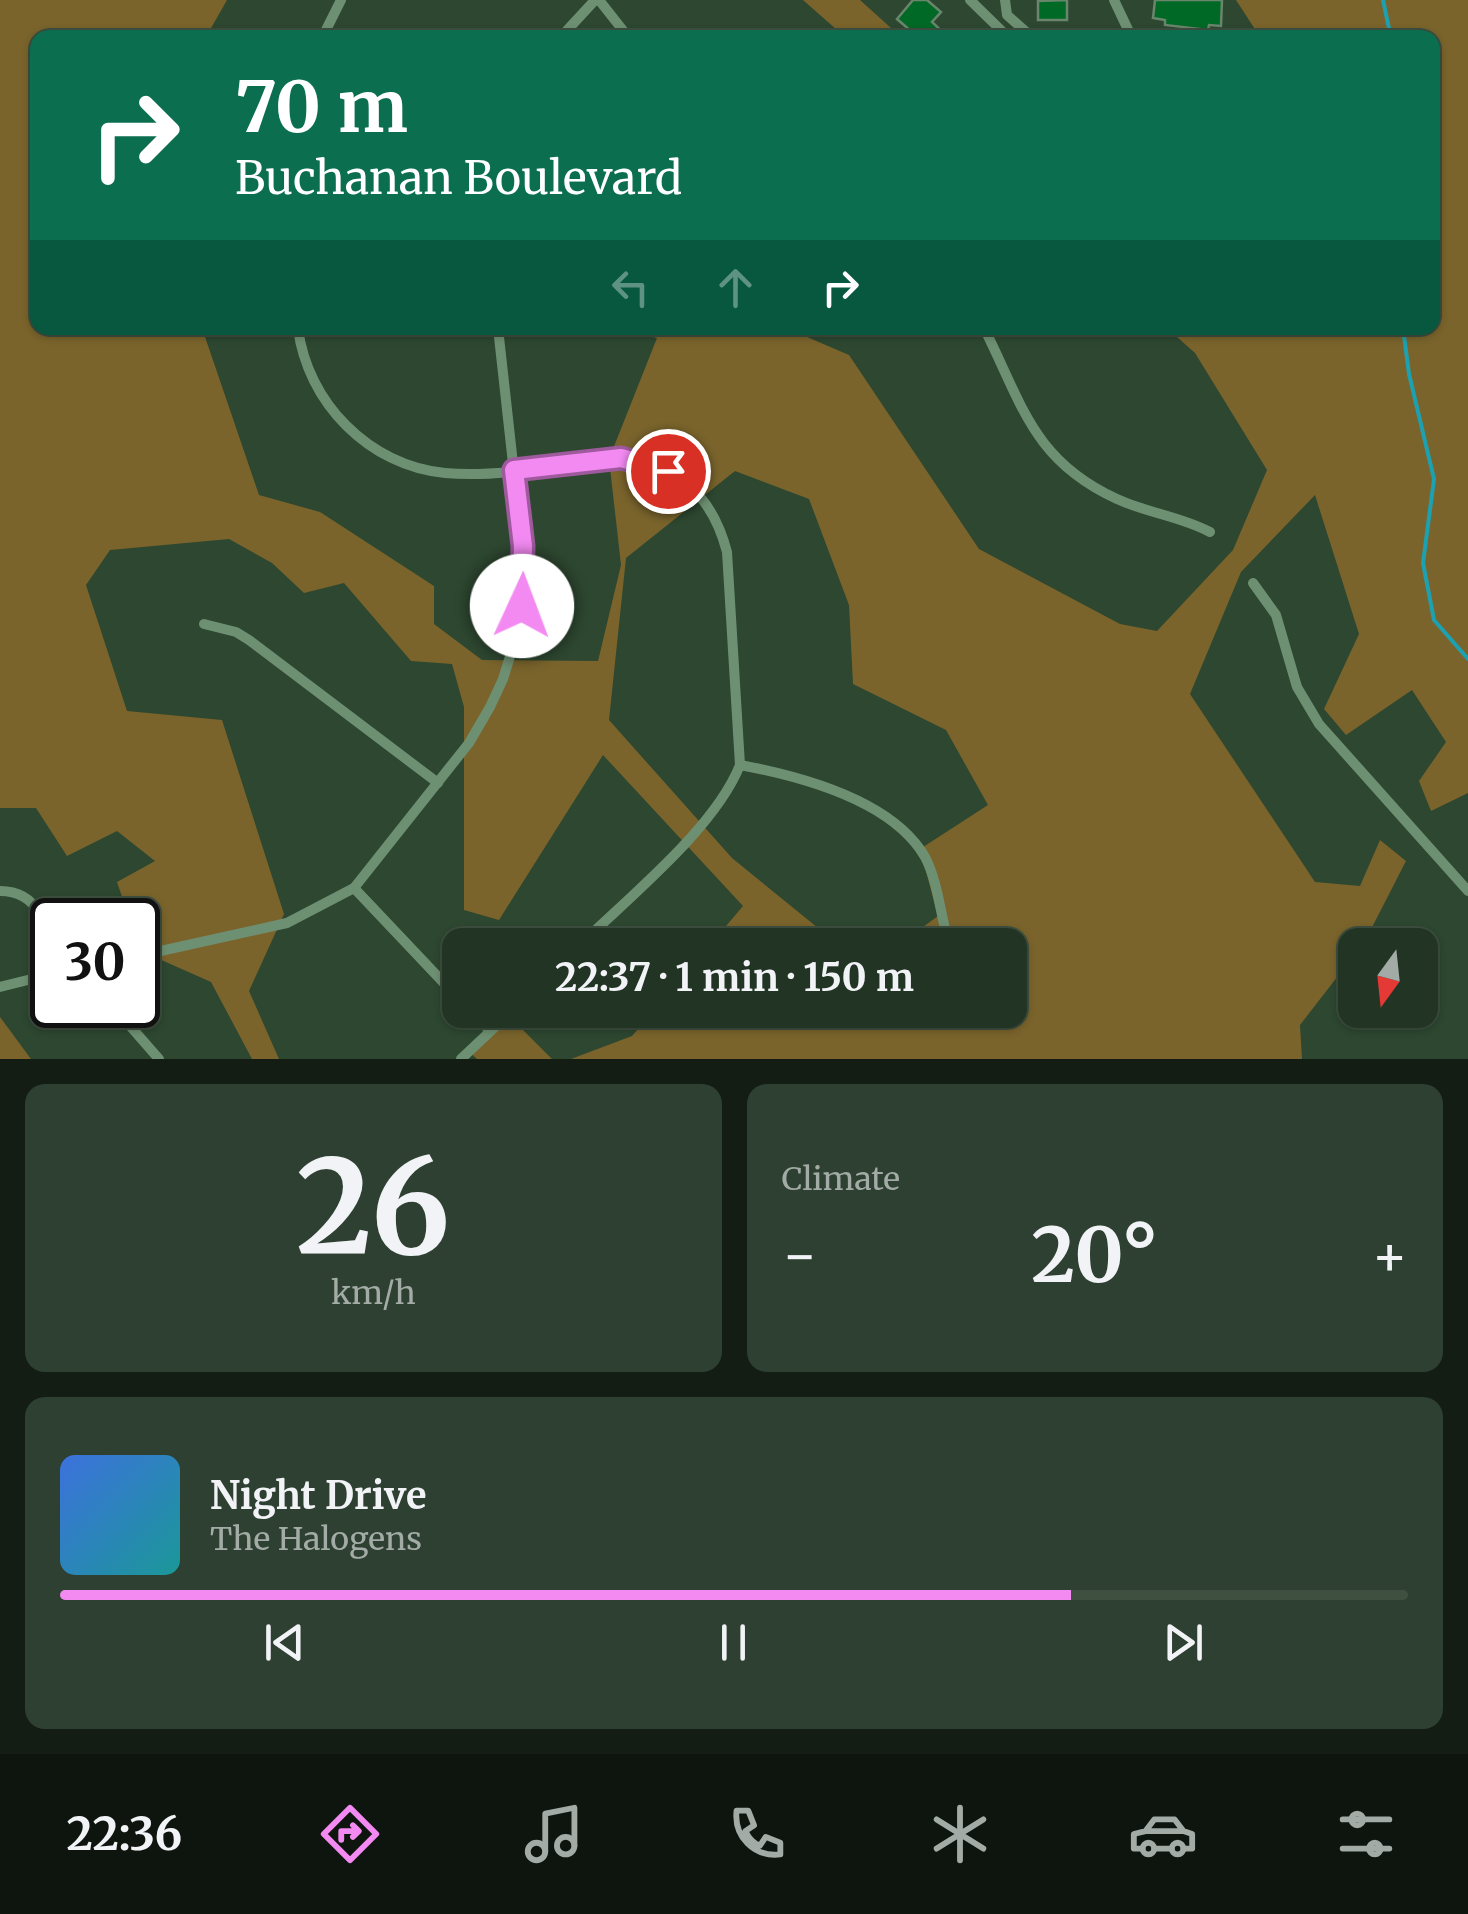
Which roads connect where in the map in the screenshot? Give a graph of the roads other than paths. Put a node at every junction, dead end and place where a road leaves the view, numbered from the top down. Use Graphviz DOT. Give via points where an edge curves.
graph roads {
  1 [pos="341,0"];
  2 [pos="597,0"];
  3 [pos="970,0"];
  4 [pos="1004,0"];
  5 [pos="1114,0"];
  6 [pos="1007,15"];
  7 [pos="997,27"];
  8 [pos="326,30"];
  9 [pos="568,30"];
  10 [pos="622,30"];
  11 [pos="1001,30"];
  12 [pos="1024,30"];
  13 [pos="1128,30"];
  14 [pos="299,335"];
  15 [pos="499,335"];
  16 [pos="987,335"];
  17 [pos="514,470"];
  18 [pos="1210,532"];
  19 [pos="1252,584"];
  20 [pos="204,624"];
  21 [pos="740,765"];
  22 [pos="438,784"];
  23 [pos="354,888"];
  24 [pos="0,892"];
  25 [pos="1468,892"];
  26 [pos="30,902"];
  27 [pos="597,928"];
  28 [pos="945,928"];
  29 [pos="160,951"];
  30 [pos="30,980"];
  31 [pos="442,981"];
  32 [pos="0,988"];
  33 [pos="132,1028"];
  34 [pos="487,1028"];
  35 [pos="493,1028"];
  36 [pos="490,1031"];
  37 [pos="158,1059"];
  38 [pos="461,1059"];
  1 -- 8 [label="street"];
  2 -- 9 [label="street"];
  2 -- 10 [label="street"];
  3 -- 7 [label="street"];
  4 -- 6 [label="street"];
  5 -- 13 [label="street"];
  6 -- 7 [label="street"];
  6 -- 12 [label="street"];
  7 -- 11 [label="street"];
  14 -- 17 [label="street" via="320,392 370,445 437,472"];
  15 -- 17 [label="street"];
  16 -- 18 [label="street" via="1030,426 1065,466 1117,499"];
  17 -- 21 [label="street" via="621,458 658,466 698,494 727,552"];
  17 -- 22 [label="street" via="524,562 516,637 490,708"];
  19 -- 25 [label="street" via="1276,615 1291,672 1319,724"];
  20 -- 22 [label="street" via="249,640"];
  21 -- 27 [label="street" via="714,814"];
  21 -- 28 [label="street" via="833,789 906,835 926,860"];
  22 -- 23 [label="street"];
  23 -- 29 [label="street" via="287,923"];
  23 -- 31 [label="street"];
  24 -- 26 [label="street"];
  30 -- 32 [label="street"];
  33 -- 37 [label="street"];
  34 -- 36 [label="street"];
  35 -- 36 [label="street"];
  36 -- 38 [label="street"];
}
